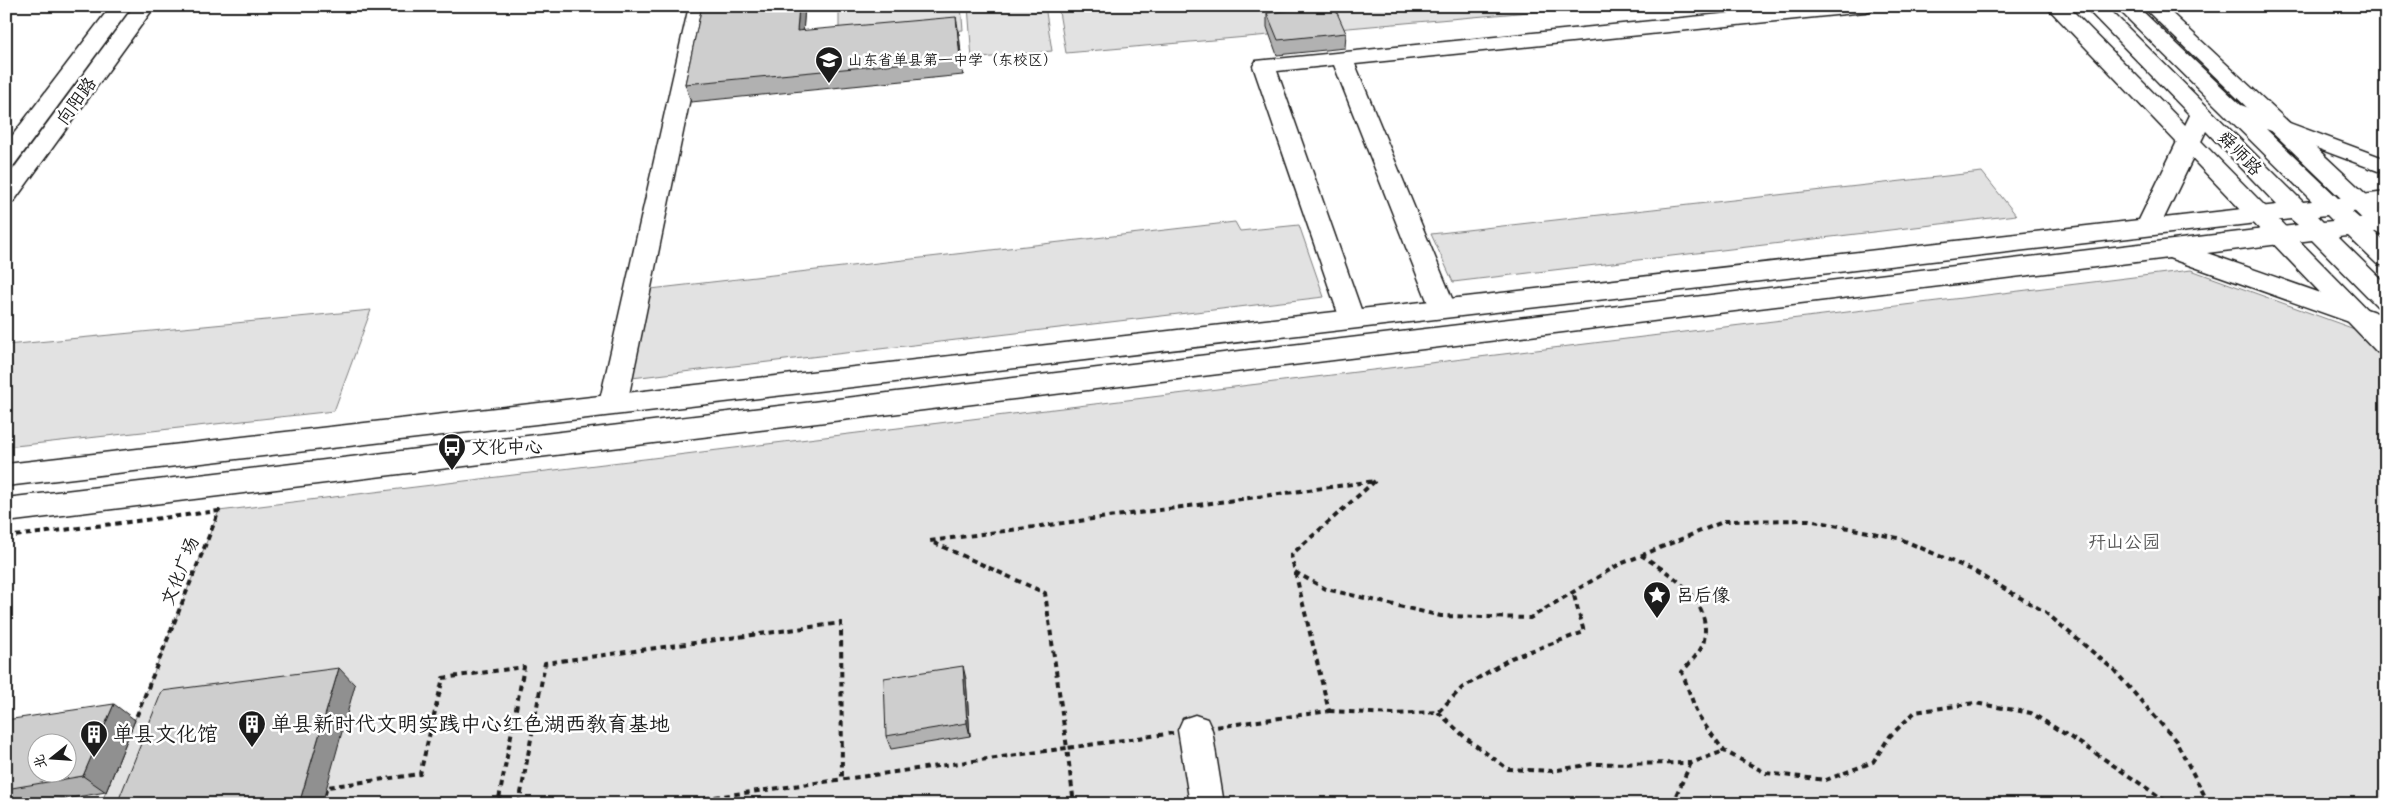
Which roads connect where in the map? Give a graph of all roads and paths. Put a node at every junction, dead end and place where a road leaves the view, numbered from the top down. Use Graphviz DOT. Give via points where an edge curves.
graph roads {
  1 [pos="122,6"];
  2 [pos="145,6"];
  3 [pos="698,6"];
  4 [pos="1865,6"];
  5 [pos="2056,6"];
  6 [pos="2094,6"];
  7 [pos="2126,6"];
  8 [pos="2152,6"];
  9 [pos="1354,57"];
  10 [pos="2231,108"];
  11 [pos="2202,113"];
  12 [pos="2278,126"];
  13 [pos="2189,144"];
  14 [pos="6,160"];
  15 [pos="2386,167"];
  16 [pos="6,196"];
  17 [pos="2386,200"];
  18 [pos="2332,206"];
  19 [pos="2296,210"];
  20 [pos="2386,223"];
  21 [pos="2353,226"];
  22 [pos="2386,227"];
  23 [pos="2147,228"];
  24 [pos="2316,231"];
  25 [pos="2167,247"];
  26 [pos="2386,258"];
  27 [pos="2386,300"];
  28 [pos="1443,308"];
  29 [pos="2355,314"];
  30 [pos="1351,318"];
  31 [pos="2386,326"];
  32 [pos="2386,345"];
  33 [pos="613,404"];
  34 [pos="6,475"];
  35 [pos="6,510"];
  36 [pos="6,537"];
  37 [pos="1641,555"];
  38 [pos="1295,571"];
  39 [pos="1573,592"];
  40 [pos="1329,711"];
  41 [pos="1438,712"];
  42 [pos="125,722"];
  43 [pos="1195,730"];
  44 [pos="1067,748"];
  45 [pos="1724,751"];
  46 [pos="1691,763"];
  47 [pos="842,781"];
  48 [pos="322,804"];
  49 [pos="498,804"];
  50 [pos="519,804"];
  51 [pos="665,804"];
  52 [pos="1074,804"];
  53 [pos="1207,804"];
  54 [pos="1672,804"];
  55 [pos="2170,804"];
  56 [pos="2209,804"];
  1 -- 14 [label="main road, 向阳路"];
  2 -- 16 [label="main road, 向阳路"];
  3 -- 33 [label="main road"];
  4 -- 9 [label="main road"];
  5 -- 13 [label="main road"];
  6 -- 11 [label="main road, 舜师路"];
  7 -- 10 [label="main road, 舜师路"];
  8 -- 12 [label="main road"];
  9 -- 28 [label="main road" via="1342,59"];
  9 -- 30 [label="main road" via="1264,66"];
  10 -- 12 [label="main road"];
  10 -- 18 [label="main road, 舜师路"];
  11 -- 13 [label="main road"];
  11 -- 19 [label="main road, 舜师路"];
  12 -- 15 [label="main road"];
  12 -- 22 [label="main road"];
  13 -- 23 [label="main road"];
  13 -- 29 [label="main road"];
  17 -- 18 [label="main road"];
  18 -- 19 [label="main road"];
  18 -- 21 [label="main road, 舜师路"];
  19 -- 23 [label="main road"];
  19 -- 24 [label="main road, 舜师路"];
  20 -- 21 [label="main road"];
  21 -- 24 [label="main road"];
  21 -- 26 [label="main road, 舜师路"];
  23 -- 28 [label="main road"];
  24 -- 25 [label="main road"];
  24 -- 27 [label="main road, 舜师路"];
  25 -- 29 [label="main road"];
  25 -- 35 [label="main road"];
  28 -- 30 [label="main road"];
  29 -- 31 [label="main road"];
  29 -- 32 [label="main road"];
  30 -- 33 [label="main road"];
  33 -- 34 [label="main road"];
  36 -- 42 [label="path, 文化广场" via="220,511 135,720"];
  37 -- 39 [label="path" via="1618,564"];
  37 -- 45 [label="path" via="1680,581 1702,607 1704,641 1682,672 1698,716"];
  37 -- 56 [label="path" via="1725,521 1809,520 1898,538 1964,566 2044,612 2114,670 2176,741"];
  38 -- 39 [label="path" via="1326,589 1441,616 1530,618"];
  38 -- 40 [label="path"];
  38 -- 44 [label="path" via="1291,556 1375,481 930,541 1045,593"];
  39 -- 41 [label="path" via="1584,632 1511,658 1462,688"];
  40 -- 41 [label="path"];
  40 -- 43 [label="path"];
  41 -- 46 [label="path" via="1467,739 1508,769 1552,771 1592,764"];
  43 -- 44 [label="path"];
  43 -- 53 [label="main road"];
  44 -- 47 [label="path"];
  44 -- 52 [label="path"];
  45 -- 46 [label="path"];
  45 -- 55 [label="path" via="1766,773 1826,780 1873,762 1890,736 1915,712 1975,704 2031,714"];
  46 -- 54 [label="path"];
  47 -- 50 [label="path" via="841,623 545,663"];
  47 -- 51 [label="path"];
  48 -- 49 [label="path" via="327,787 420,774 442,678 524,667"];
}
